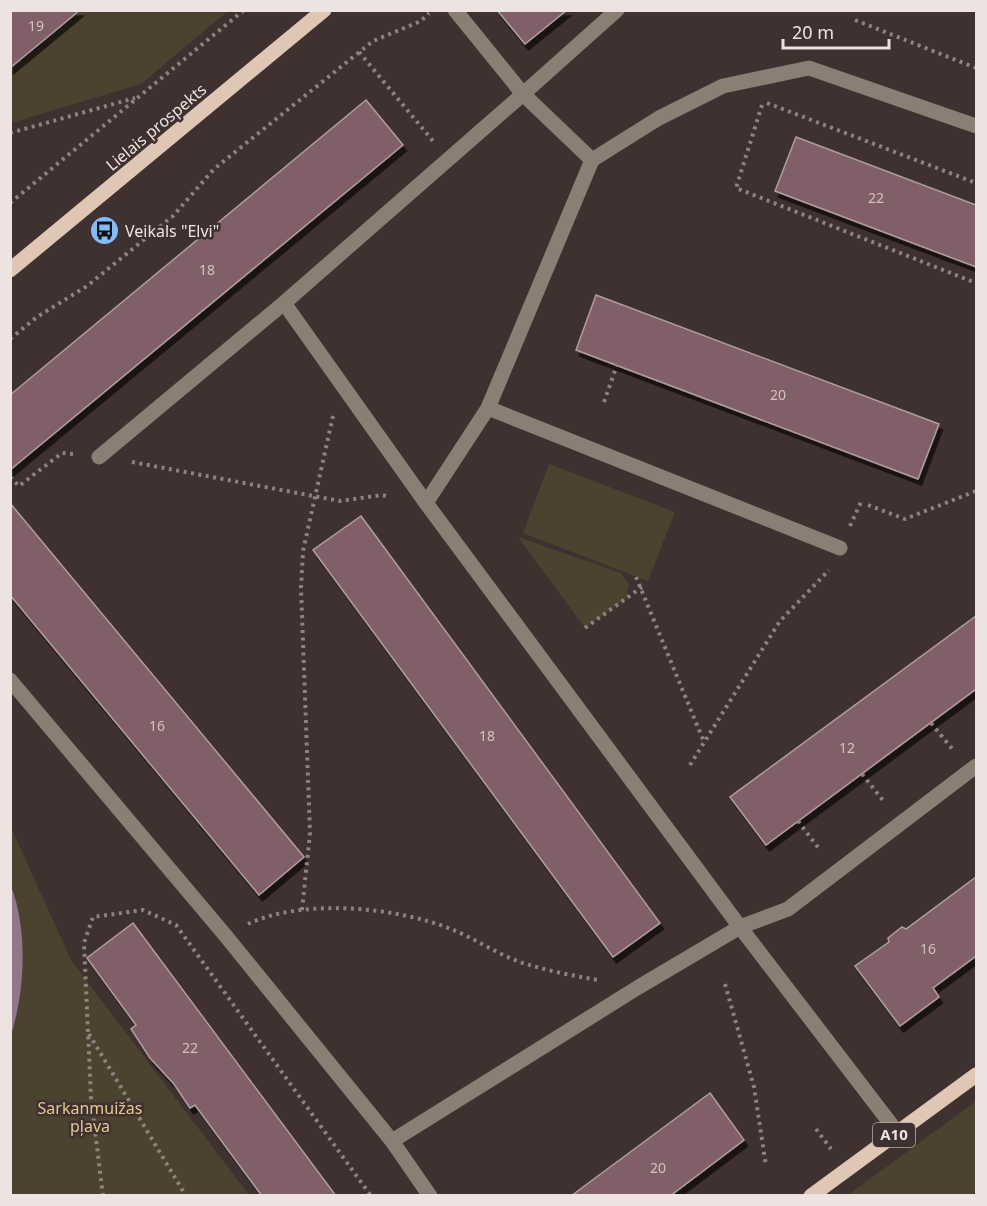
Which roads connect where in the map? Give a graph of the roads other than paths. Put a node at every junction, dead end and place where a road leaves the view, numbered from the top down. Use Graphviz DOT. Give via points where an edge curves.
graph roads {
  1 [pos="324,10"];
  2 [pos="456,10"];
  3 [pos="617,10"];
  4 [pos="523,94"];
  5 [pos="976,126"];
  6 [pos="592,160"];
  7 [pos="10,270"];
  8 [pos="284,303"];
  9 [pos="488,408"];
  10 [pos="99,457"];
  11 [pos="426,503"];
  12 [pos="840,548"];
  13 [pos="10,680"];
  14 [pos="976,766"];
  15 [pos="740,927"];
  16 [pos="976,1075"];
  17 [pos="897,1132"];
  18 [pos="392,1141"];
  19 [pos="430,1196"];
  20 [pos="811,1196"];
  1 -- 7 [label="main road, Lielais prospekts"];
  2 -- 4 [label="street"];
  3 -- 4 [label="street"];
  4 -- 6 [label="street"];
  4 -- 8 [label="street"];
  5 -- 6 [label="street" via="809,68 723,86 659,118"];
  6 -- 9 [label="street"];
  8 -- 10 [label="street"];
  8 -- 11 [label="street"];
  9 -- 11 [label="street"];
  9 -- 12 [label="street"];
  11 -- 15 [label="street"];
  13 -- 18 [label="street"];
  14 -- 15 [label="street" via="788,909"];
  15 -- 17 [label="street"];
  15 -- 18 [label="street"];
  16 -- 17 [label="main road, A10"];
  17 -- 20 [label="main road, A10"];
  18 -- 19 [label="street"];
}
